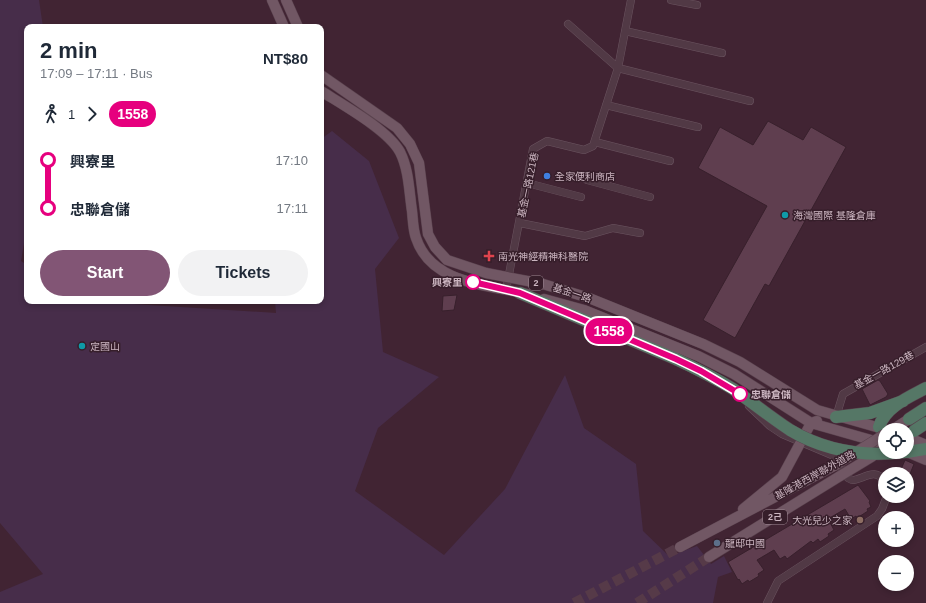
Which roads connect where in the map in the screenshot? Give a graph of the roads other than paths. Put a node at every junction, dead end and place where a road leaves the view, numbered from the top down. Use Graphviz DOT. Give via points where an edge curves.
graph roads {
  1 [pos="272,0"];
  2 [pos="286,0"];
  3 [pos="631,0"];
  4 [pos="671,0"];
  5 [pos="697,6"];
  6 [pos="283,24"];
  7 [pos="297,24"];
  8 [pos="568,24"];
  9 [pos="625,31"];
  10 [pos="722,53"];
  11 [pos="618,68"];
  12 [pos="324,77"];
  13 [pos="324,92"];
  14 [pos="750,101"];
  15 [pos="606,105"];
  16 [pos="698,127"];
  17 [pos="595,142"];
  18 [pos="670,161"];
  19 [pos="587,180"];
  20 [pos="527,183"];
  21 [pos="581,197"];
  22 [pos="650,197"];
  23 [pos="520,223"];
  24 [pos="640,233"];
  25 [pos="508,277"];
  26 [pos="522,280"];
  27 [pos="506,290"];
  28 [pos="520,293"];
  29 [pos="926,347"];
  30 [pos="722,353"];
  31 [pos="715,364"];
  32 [pos="926,388"];
  33 [pos="903,401"];
  34 [pos="926,408"];
  35 [pos="836,417"];
  36 [pos="909,419"];
  37 [pos="811,423"];
  38 [pos="885,423"];
  39 [pos="903,423"];
  40 [pos="926,423"];
  41 [pos="914,431"];
  42 [pos="878,436"];
  43 [pos="878,437"];
  44 [pos="914,437"];
  45 [pos="878,440"];
  46 [pos="801,442"];
  47 [pos="878,442"];
  48 [pos="926,445"];
  49 [pos="926,449"];
  50 [pos="914,451"];
  51 [pos="878,453"];
  52 [pos="914,455"];
  53 [pos="926,460"];
  54 [pos="834,461"];
  55 [pos="878,476"];
  56 [pos="884,503"];
  57 [pos="722,524"];
  58 [pos="680,547"];
  59 [pos="709,557"];
  60 [pos="767,603"];
  1 -- 6 [label="main road"];
  2 -- 7 [label="main road"];
  3 -- 9 [label="street"];
  4 -- 5 [label="street"];
  8 -- 11 [label="street"];
  9 -- 10 [label="street"];
  9 -- 11 [label="street"];
  11 -- 14 [label="street"];
  11 -- 15 [label="street"];
  12 -- 25 [label="main road, 基金一路 / 2" via="397,128 410,144 419,163 428,234 435,247 456,264"];
  13 -- 27 [label="main road, 基金一路 / 2" via="388,137 399,151 406,166 416,238 424,255 452,276"];
  15 -- 16 [label="street"];
  15 -- 17 [label="street"];
  17 -- 18 [label="street"];
  17 -- 20 [label="street, 基金一路121巷" via="593,146 584,150 547,141 533,149"];
  19 -- 22 [label="street"];
  20 -- 21 [label="street"];
  20 -- 23 [label="street, 基金一路121巷"];
  23 -- 24 [label="street" via="585,236 613,228"];
  23 -- 25 [label="street, 基金一路121巷"];
  25 -- 26 [label="main road, 基金一路 / 2"];
  25 -- 27 [label="street, 基金一路121巷"];
  26 -- 28 [label="main road"];
  26 -- 30 [label="main road, 基金一路 / 2" via="589,298"];
  27 -- 28 [label="main road, 基金一路 / 2"];
  28 -- 31 [label="main road, 基金一路 / 2" via="584,310"];
  28 -- 51 [label="highway, bridge" via="676,359 732,389 789,429 816,443 841,450"];
  29 -- 35 [label="street, 基金一路129巷" via="843,394"];
  30 -- 31 [label="main road"];
  30 -- 35 [label="main road, 基金一路 / 2" via="813,408"];
  31 -- 37 [label="main road, 基金一路 / 2"];
  31 -- 46 [label="street" via="759,417 782,434"];
  32 -- 33 [label="highway"];
  33 -- 35 [label="highway" via="870,413"];
  33 -- 38 [label="highway" via="886,414"];
  34 -- 36 [label="highway"];
  35 -- 37 [label="main road"];
  35 -- 42 [label="main road, 基金一路 / 2"];
  36 -- 39 [label="main road"];
  37 -- 43 [label="main road, 基金一路 / 2"];
  37 -- 46 [label="main road"];
  40 -- 41 [label="highway"];
  44 -- 48 [label="main road"];
  45 -- 54 [label="main road, 基隆港西岸聯外道路 / 2己, bridge"];
  46 -- 54 [label="street"];
  46 -- 57 [label="main road" via="782,477"];
  47 -- 59 [label="main road, 基隆港西岸聯外道路 / 2己, bridge" via="840,476"];
  49 -- 50 [label="highway"];
  52 -- 53 [label="main road"];
  54 -- 55 [label="street" via="852,480 871,475"];
  54 -- 57 [label="main road, 基隆港西岸聯外道路 / 2己"];
  56 -- 60 [label="street" via="871,520 778,581"];
  57 -- 58 [label="main road, 基隆港西岸聯外道路 / 2己"];
}
